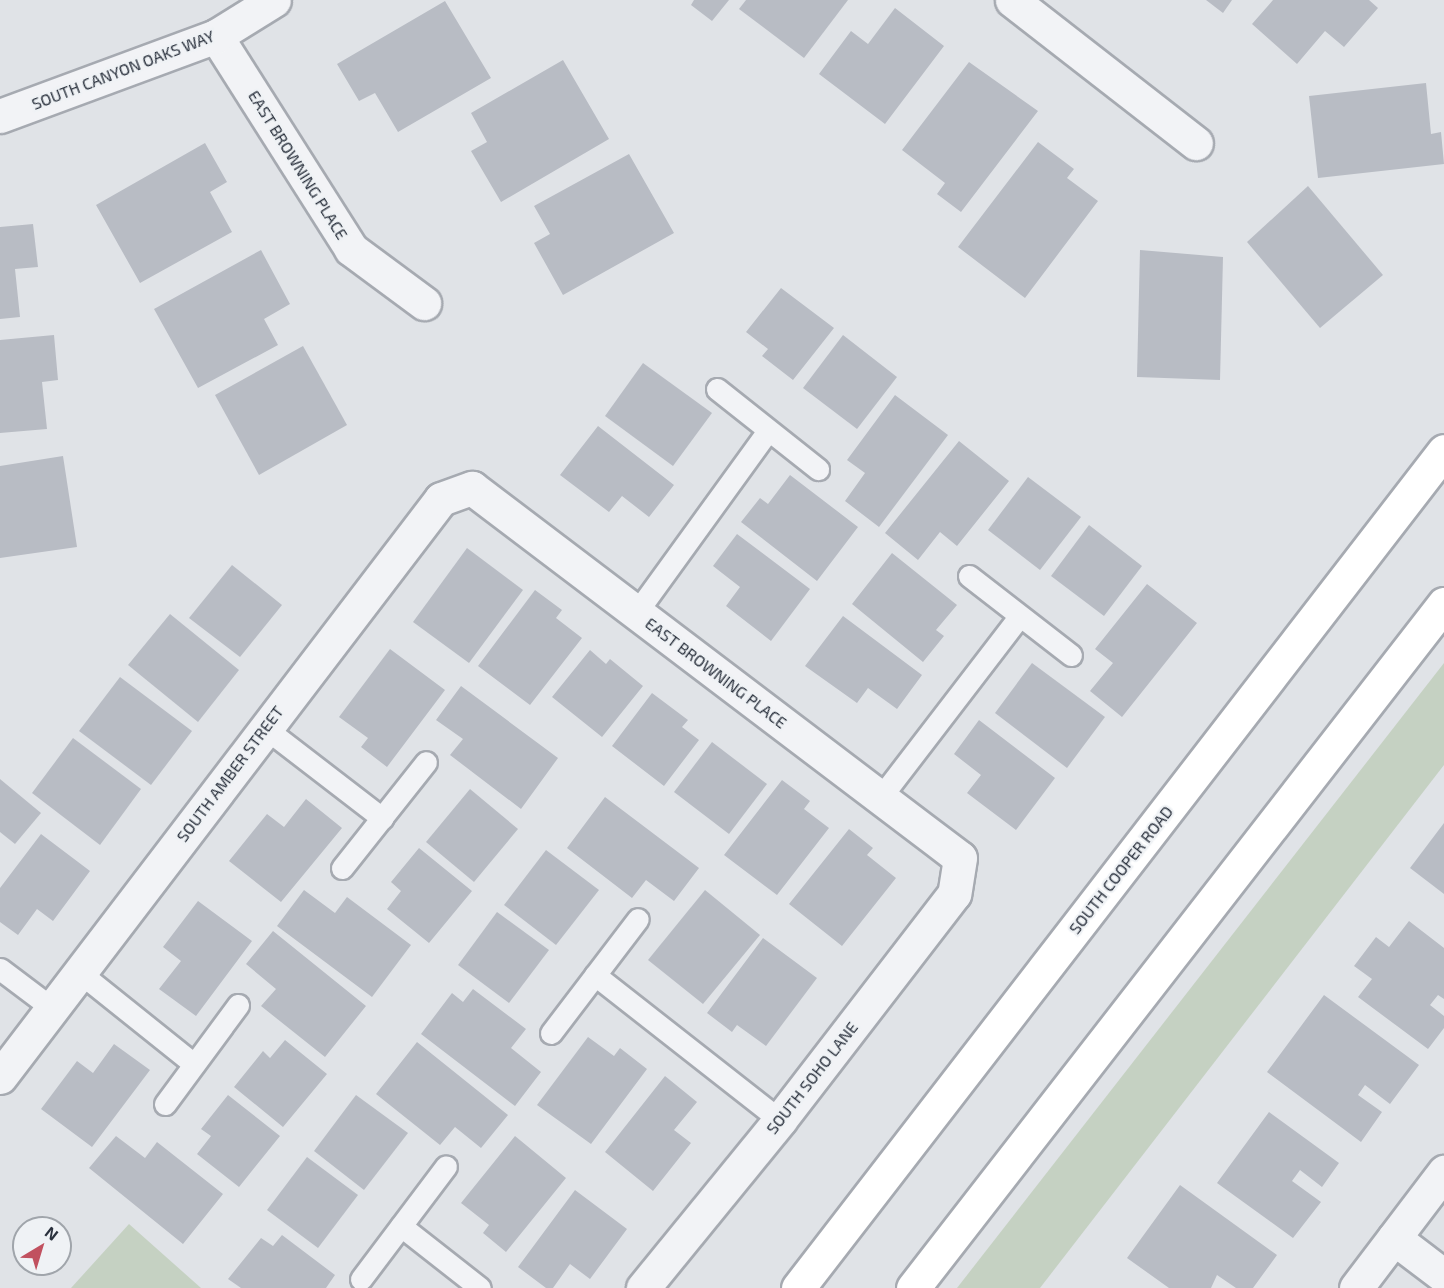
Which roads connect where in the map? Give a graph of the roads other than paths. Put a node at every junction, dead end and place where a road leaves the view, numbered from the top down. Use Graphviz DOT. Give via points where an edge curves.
graph roads {
  1 [pos="274,0"];
  2 [pos="1012,0"];
  3 [pos="216,36"];
  4 [pos="0,116"];
  5 [pos="1196,143"];
  6 [pos="424,303"];
  7 [pos="717,390"];
  8 [pos="767,432"];
  9 [pos="1444,451"];
  10 [pos="818,469"];
  11 [pos="472,488"];
  12 [pos="969,576"];
  13 [pos="1444,604"];
  14 [pos="636,613"];
  15 [pos="1019,617"];
  16 [pos="1071,655"];
  17 [pos="265,728"];
  18 [pos="426,762"];
  19 [pos="880,798"];
  20 [pos="382,818"];
  21 [pos="960,858"];
  22 [pos="342,868"];
  23 [pos="638,919"];
  24 [pos="0,969"];
  25 [pos="79,972"];
  26 [pos="595,975"];
  27 [pos="238,1005"];
  28 [pos="52,1008"];
  29 [pos="551,1033"];
  30 [pos="194,1064"];
  31 [pos="0,1077"];
  32 [pos="165,1104"];
  33 [pos="780,1120"];
  34 [pos="446,1166"];
  35 [pos="1444,1172"];
  36 [pos="401,1226"];
  37 [pos="1394,1238"];
  38 [pos="1444,1276"];
  39 [pos="361,1279"];
  40 [pos="480,1288"];
  41 [pos="643,1288"];
  42 [pos="798,1288"];
  43 [pos="913,1288"];
  44 [pos="1356,1288"];
  1 -- 3 [label="street, SOUTH CANYON OAKS WAY"];
  2 -- 5 [label="street"];
  3 -- 4 [label="street, SOUTH CANYON OAKS WAY"];
  3 -- 6 [label="street, EAST BROWNING PLACE" via="351,249"];
  7 -- 8 [label="lane"];
  8 -- 10 [label="lane"];
  8 -- 14 [label="lane"];
  9 -- 42 [label="main road, SOUTH COOPER ROAD"];
  11 -- 14 [label="street, EAST BROWNING PLACE"];
  11 -- 17 [label="street, SOUTH AMBER STREET" via="441,498"];
  12 -- 15 [label="lane"];
  13 -- 43 [label="main road"];
  14 -- 19 [label="street, EAST BROWNING PLACE"];
  15 -- 16 [label="lane"];
  15 -- 19 [label="lane"];
  17 -- 20 [label="lane"];
  17 -- 25 [label="street, SOUTH AMBER STREET"];
  18 -- 20 [label="lane"];
  19 -- 21 [label="street, EAST BROWNING PLACE"];
  20 -- 22 [label="lane"];
  21 -- 33 [label="street, SOUTH SOHO LANE" via="954,894"];
  23 -- 26 [label="lane"];
  24 -- 28 [label="lane"];
  25 -- 28 [label="street, SOUTH AMBER STREET"];
  25 -- 30 [label="lane"];
  26 -- 29 [label="lane"];
  26 -- 33 [label="lane"];
  27 -- 30 [label="lane"];
  28 -- 31 [label="street, SOUTH AMBER STREET"];
  30 -- 32 [label="lane"];
  33 -- 41 [label="street, SOUTH SOHO LANE"];
  34 -- 36 [label="lane"];
  35 -- 37 [label="street"];
  36 -- 39 [label="lane"];
  36 -- 40 [label="lane"];
  37 -- 38 [label="street"];
  37 -- 44 [label="street"];
}
